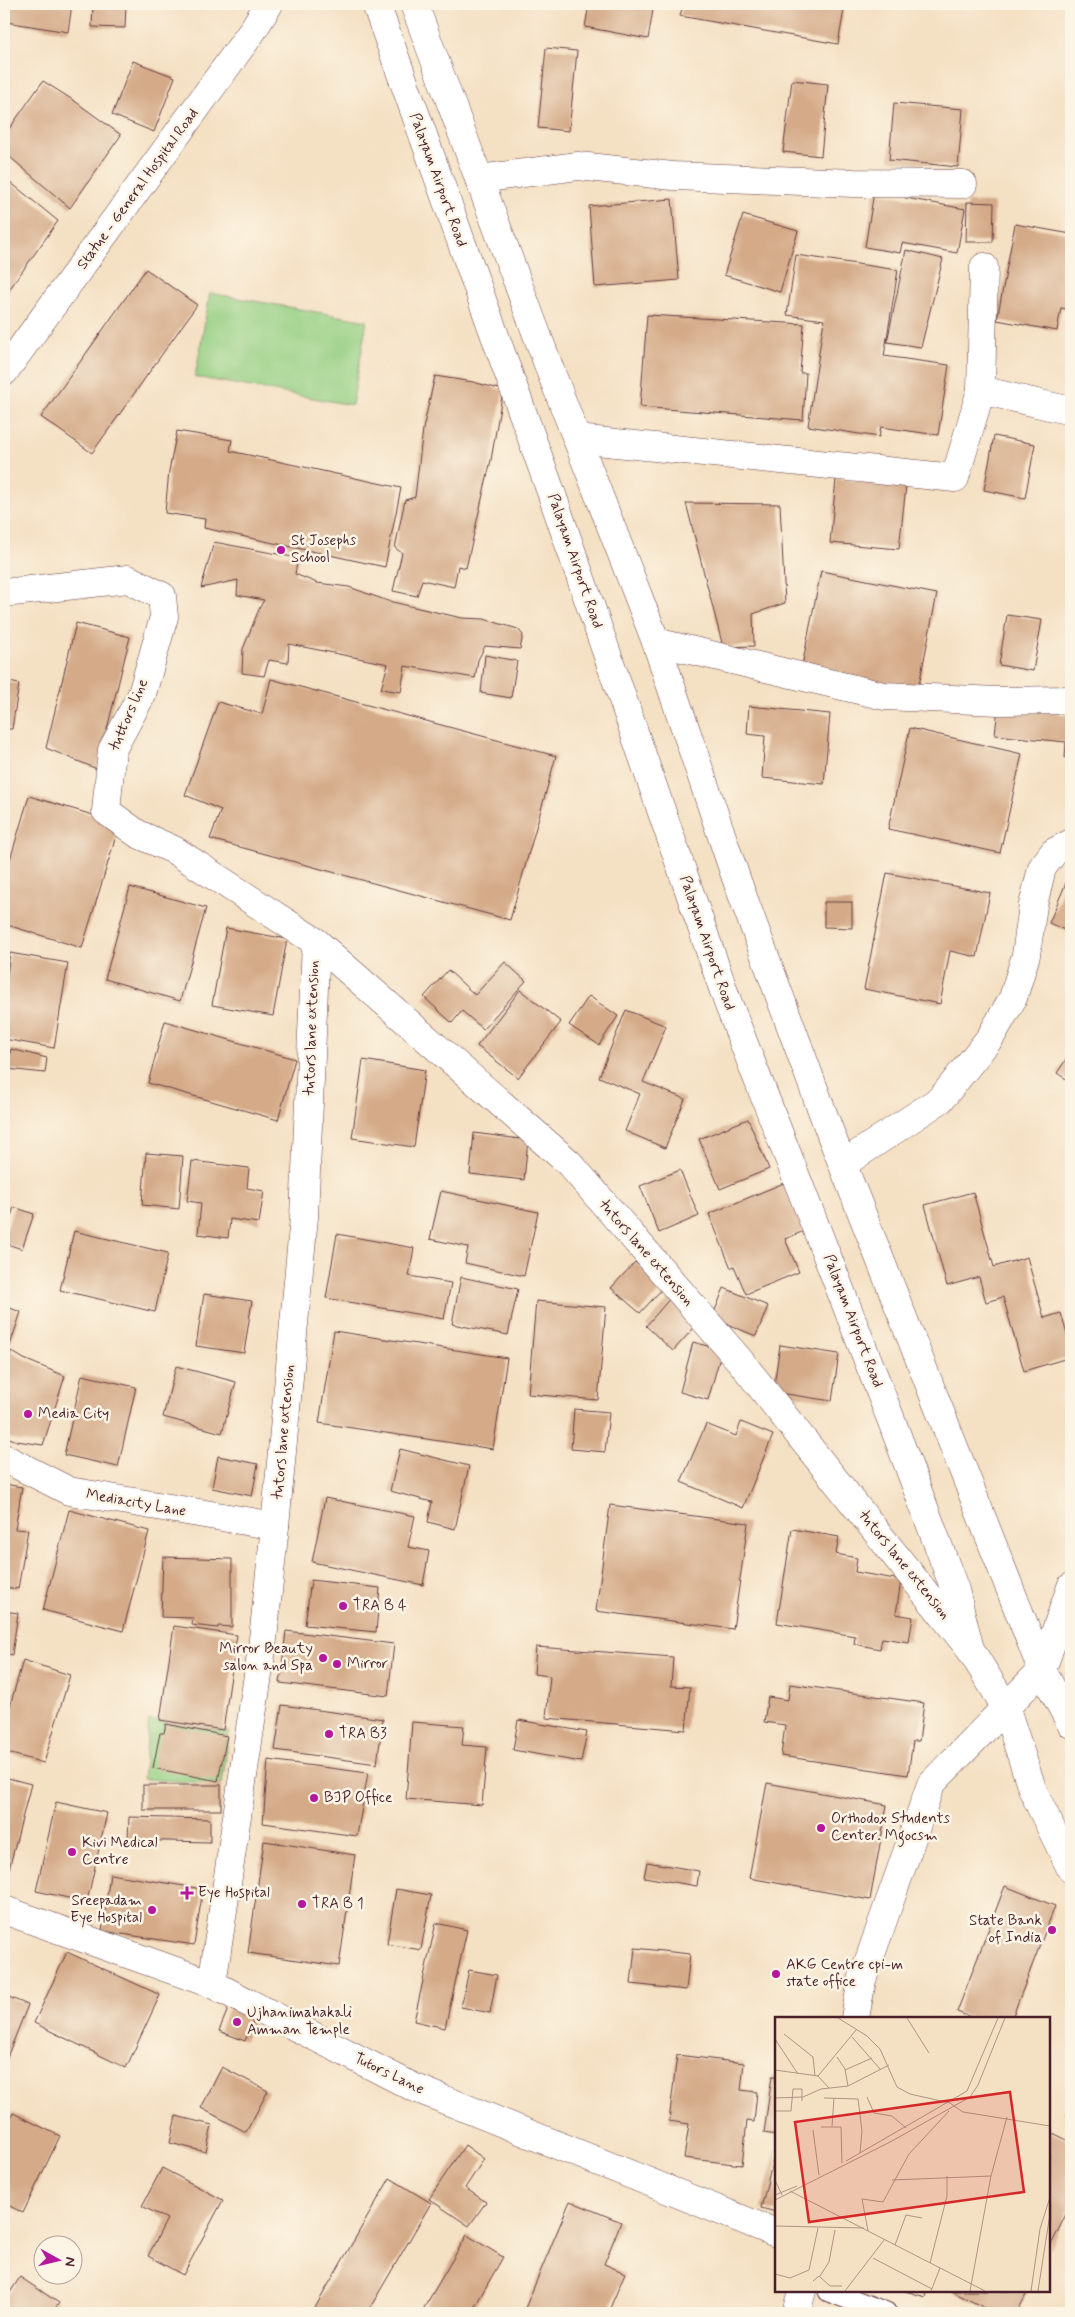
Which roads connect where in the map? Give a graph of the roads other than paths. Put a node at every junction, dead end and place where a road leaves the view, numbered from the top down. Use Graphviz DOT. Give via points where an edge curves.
graph roads {
  1 [pos="269,4"];
  2 [pos="376,4"];
  3 [pos="414,4"];
  4 [pos="479,178"];
  5 [pos="962,184"];
  6 [pos="984,267"];
  7 [pos="4,372"];
  8 [pos="981,390"];
  9 [pos="1071,411"];
  10 [pos="576,439"];
  11 [pos="4,592"];
  12 [pos="656,642"];
  13 [pos="1071,700"];
  14 [pos="1071,843"];
  15 [pos="316,942"];
  16 [pos="842,1164"];
  17 [pos="4,1458"];
  18 [pos="276,1526"];
  19 [pos="1071,1587"];
  20 [pos="970,1649"];
  21 [pos="1042,1670"];
  22 [pos="1005,1706"];
  23 [pos="1071,1724"];
  24 [pos="1071,1868"];
  25 [pos="4,1910"];
  26 [pos="212,1984"];
  27 [pos="855,2017"];
  28 [pos="775,2233"];
  29 [pos="802,2292"];
  30 [pos="832,2292"];
  31 [pos="796,2313"];
  32 [pos="886,2313"];
  1 -- 7 [label="street, Statue - General Hospital Road" via="252,33"];
  2 -- 20 [label="street, Palayam Airport Road" via="551,492 728,1003 910,1469 955,1590"];
  3 -- 4 [label="street"];
  4 -- 5 [label="street" via="578,166 673,176"];
  4 -- 10 [label="street"];
  6 -- 8 [label="street"];
  8 -- 9 [label="street"];
  8 -- 10 [label="street" via="955,478"];
  10 -- 12 [label="street"];
  11 -- 15 [label="street, tuttors line" via="128,579 162,596 164,618 142,694 112,750 106,811 138,834 174,850"];
  12 -- 13 [label="street" via="884,696 998,701"];
  12 -- 16 [label="street" via="736,878"];
  14 -- 16 [label="street" via="1054,852 1042,868 1026,954 1013,998 990,1038 940,1099"];
  15 -- 18 [label="street, tutors lane extension" via="304,1217"];
  15 -- 20 [label="street, tutors lane extension" via="569,1163 742,1362"];
  16 -- 21 [label="street"];
  17 -- 18 [label="street, Mediacity Lane" via="69,1491"];
  18 -- 26 [label="street, tutors lane extension" via="262,1648"];
  19 -- 21 [label="street"];
  20 -- 22 [label="street, Palayam Airport Road"];
  21 -- 22 [label="street"];
  21 -- 23 [label="street"];
  22 -- 24 [label="street, Palayam Airport Road" via="1033,1791"];
  22 -- 27 [label="street" via="931,1784 862,1980"];
  25 -- 26 [label="street, Tutors Lane"];
  26 -- 28 [label="street, Tutors Lane" via="413,2087"];
  29 -- 31 [label="street"];
  30 -- 32 [label="lane"];
}
